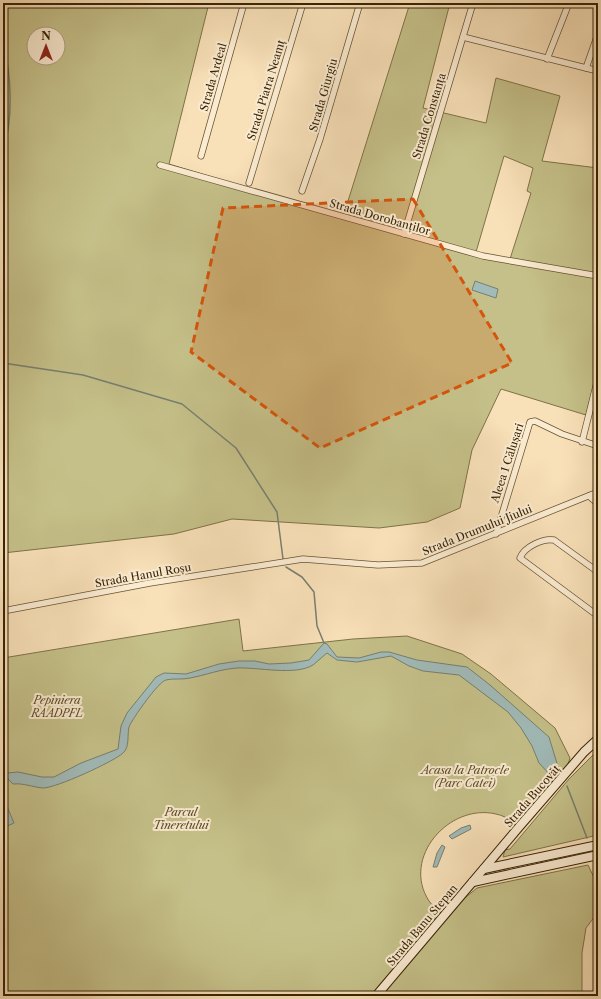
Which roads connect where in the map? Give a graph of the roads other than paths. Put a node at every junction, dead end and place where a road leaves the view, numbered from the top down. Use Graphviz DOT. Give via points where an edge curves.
graph roads {
  1 [pos="244,3"];
  2 [pos="303,3"];
  3 [pos="360,3"];
  4 [pos="473,3"];
  5 [pos="569,3"];
  6 [pos="598,34"];
  7 [pos="463,37"];
  8 [pos="547,59"];
  9 [pos="586,68"];
  10 [pos="598,71"];
  11 [pos="200,156"];
  12 [pos="160,165"];
  13 [pos="249,183"];
  14 [pos="302,191"];
  15 [pos="404,234"];
  16 [pos="598,276"];
  17 [pos="598,378"];
  18 [pos="582,442"];
  19 [pos="598,446"];
  20 [pos="598,492"];
  21 [pos="589,496"];
  22 [pos="598,504"];
  23 [pos="496,534"];
  24 [pos="287,562"];
  25 [pos="598,572"];
  26 [pos="3,611"];
  27 [pos="598,616"];
  28 [pos="598,739"];
  29 [pos="598,845"];
  30 [pos="598,855"];
  31 [pos="484,869"];
  32 [pos="473,882"];
  33 [pos="376,996"];
  1 -- 11 [label="street, Strada Ardeal"];
  2 -- 13 [label="street, Strada Piatra Neamț"];
  3 -- 14 [label="street, Strada Giurgiu"];
  4 -- 7 [label="street, Strada Constanța"];
  5 -- 8 [label="street"];
  6 -- 9 [label="street"];
  7 -- 8 [label="street"];
  7 -- 15 [label="street, Strada Constanța"];
  8 -- 9 [label="street"];
  9 -- 10 [label="street"];
  12 -- 15 [label="street, Strada Dorobanților"];
  15 -- 16 [label="street, Strada Dorobanților" via="484,256"];
  17 -- 18 [label="street"];
  18 -- 19 [label="street"];
  18 -- 23 [label="street, Aleea 1 Călușari" via="535,421 528,424"];
  20 -- 21 [label="street, Strada Drumului Jiului"];
  21 -- 22 [label="street"];
  21 -- 23 [label="street, Strada Drumului Jiului"];
  23 -- 24 [label="street, Strada Drumului Jiului" via="422,563 378,565 303,559"];
  24 -- 26 [label="street, Strada Hanul Roșu" via="150,583"];
  25 -- 27 [label="street" via="549,539 522,552 520,558"];
  28 -- 31 [label="main road, Strada Bucovăț"];
  29 -- 31 [label="main road"];
  30 -- 32 [label="main road"];
  31 -- 32 [label="main road, Strada Banu Stepan"];
  32 -- 33 [label="main road, Strada Banu Stepan"];
}
